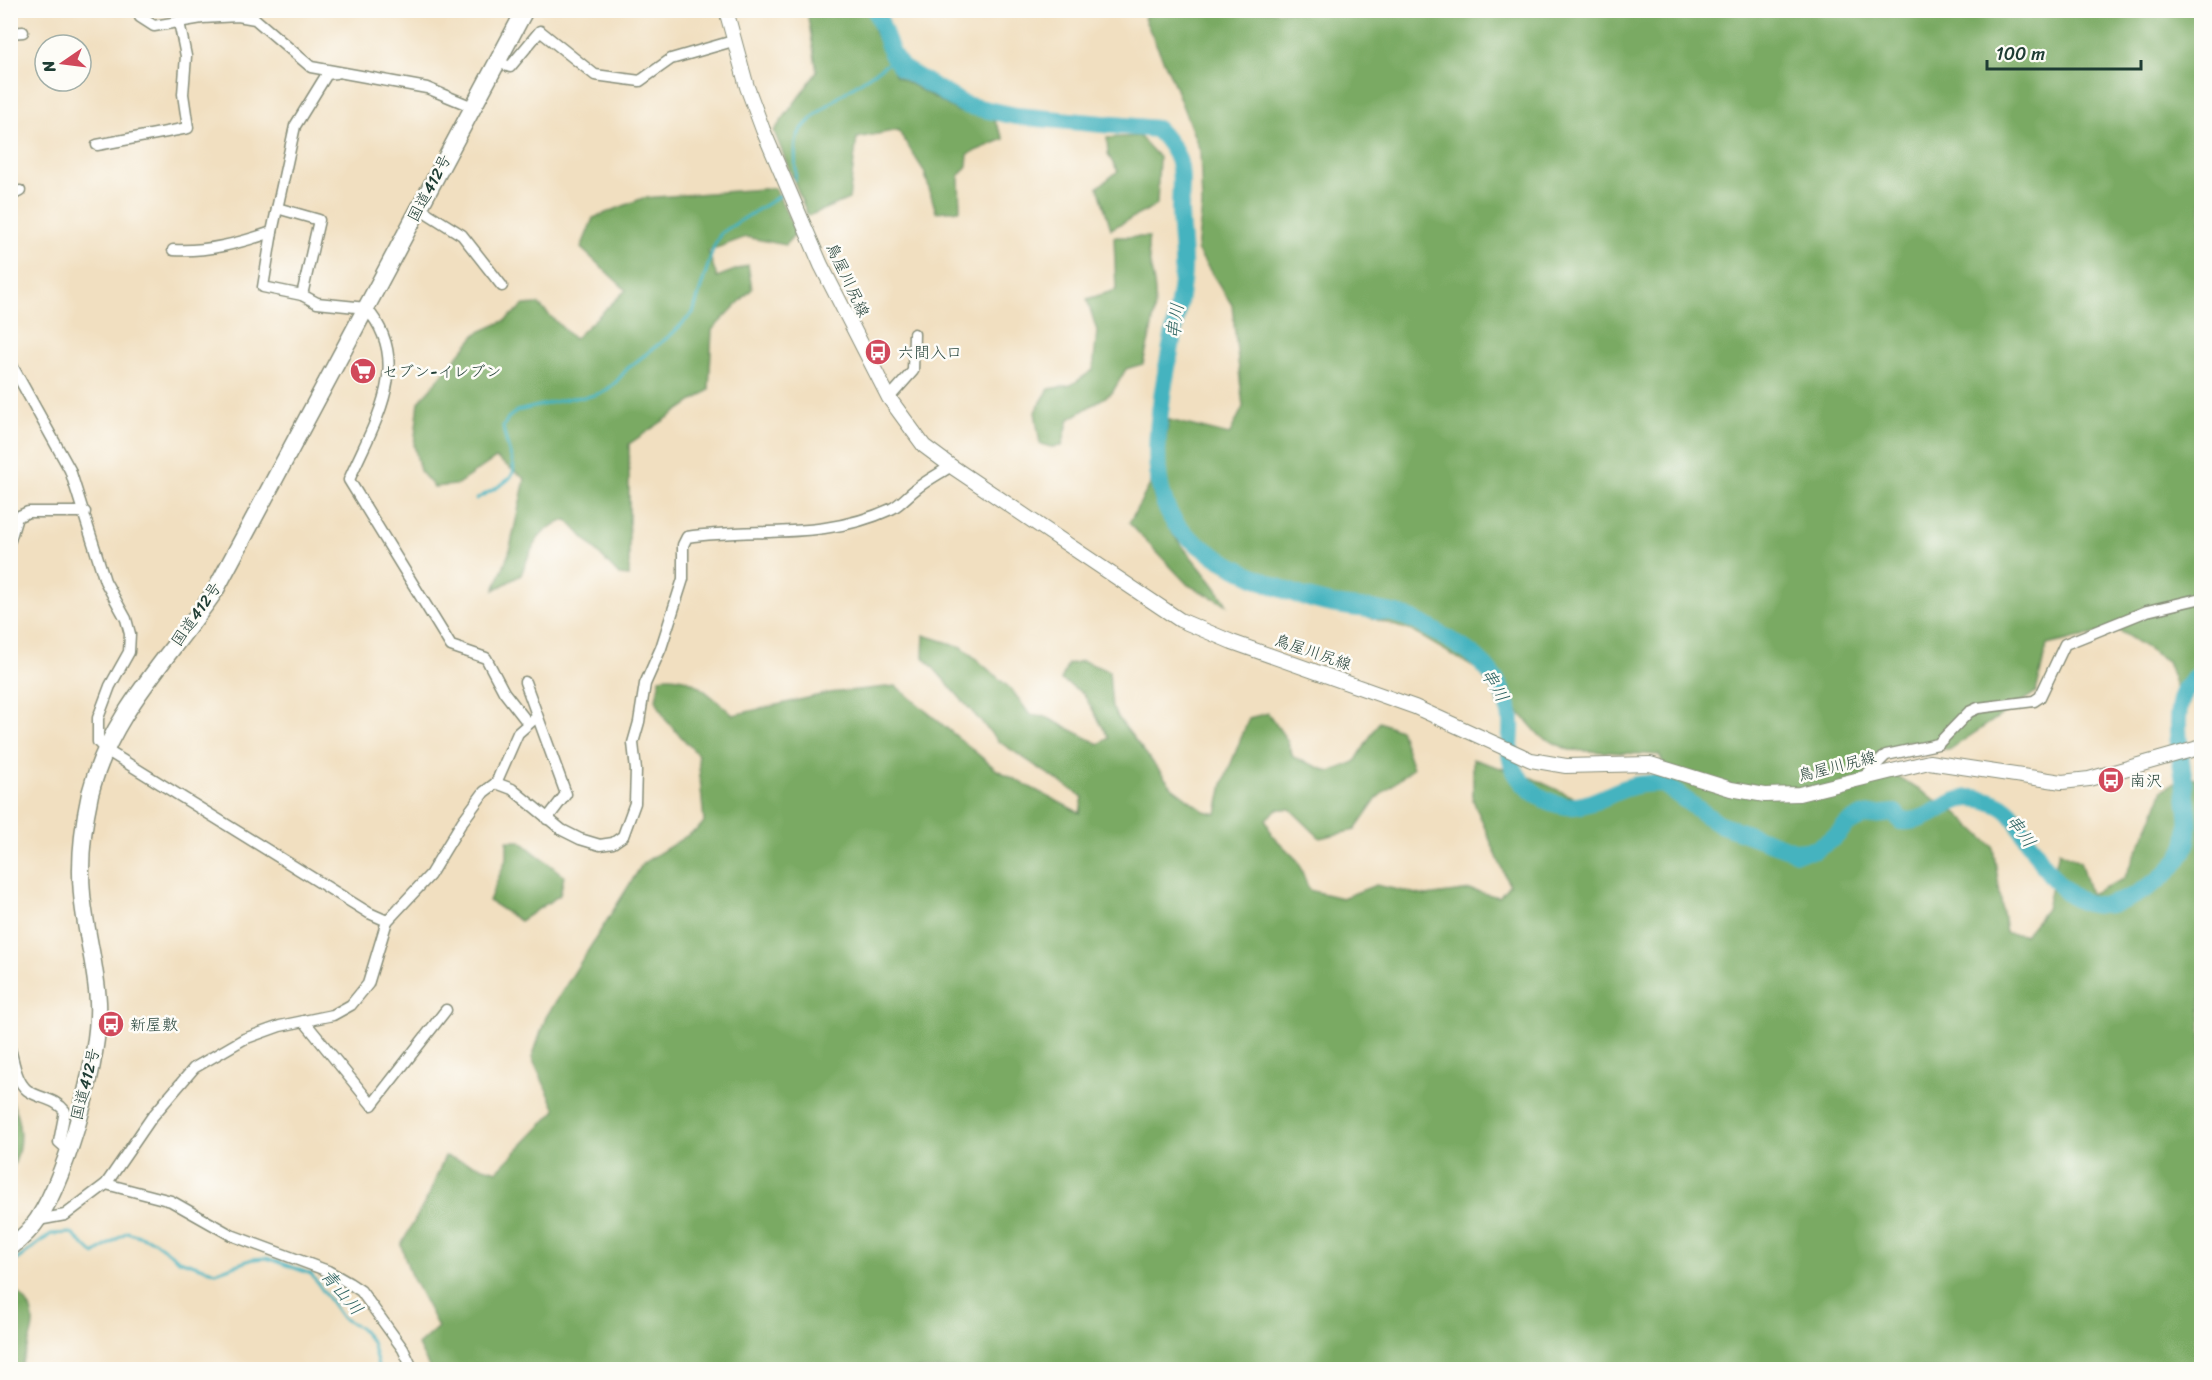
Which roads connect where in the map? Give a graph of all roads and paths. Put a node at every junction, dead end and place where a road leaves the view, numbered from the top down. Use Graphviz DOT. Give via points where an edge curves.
graph roads {
  1 [pos="525,10"];
  2 [pos="726,10"];
  3 [pos="140,17"];
  4 [pos="179,22"];
  5 [pos="23,32"];
  6 [pos="10,33"];
  7 [pos="733,41"];
  8 [pos="496,61"];
  9 [pos="342,72"];
  10 [pos="473,106"];
  11 [pos="97,146"];
  12 [pos="277,208"];
  13 [pos="419,208"];
  14 [pos="272,232"];
  15 [pos="173,250"];
  16 [pos="502,285"];
  17 [pos="302,295"];
  18 [pos="366,308"];
  19 [pos="914,334"];
  20 [pos="10,362"];
  21 [pos="890,398"];
  22 [pos="951,466"];
  23 [pos="85,512"];
  24 [pos="10,540"];
  25 [pos="2202,598"];
  26 [pos="525,682"];
  27 [pos="538,717"];
  28 [pos="528,723"];
  29 [pos="2196,748"];
  30 [pos="106,750"];
  31 [pos="1864,777"];
  32 [pos="496,783"];
  33 [pos="547,819"];
  34 [pos="387,921"];
  35 [pos="446,1010"];
  36 [pos="304,1021"];
  37 [pos="10,1049"];
  38 [pos="68,1150"];
  39 [pos="106,1184"];
  40 [pos="38,1220"];
  41 [pos="10,1248"];
  42 [pos="413,1370"];
  1 -- 8 [label="highway, 国道412号"];
  2 -- 7 [label="main road, 鳥屋川尻線"];
  3 -- 4 [label="street" via="154,26"];
  4 -- 9 [label="street" via="238,16 255,19 311,67"];
  4 -- 11 [label="street" via="186,56 183,94 188,128"];
  5 -- 6 [label="street"];
  7 -- 8 [label="street" via="671,59 640,81 595,75 540,32 510,67"];
  7 -- 21 [label="main road, 鳥屋川尻線" via="773,155 821,265"];
  8 -- 10 [label="highway, 国道412号"];
  9 -- 10 [label="street" via="427,88"];
  9 -- 12 [label="street" via="327,74 295,126"];
  10 -- 13 [label="highway, 国道412号"];
  12 -- 14 [label="street"];
  12 -- 17 [label="street" via="320,220"];
  13 -- 16 [label="street" via="462,235"];
  13 -- 18 [label="highway, 国道412号"];
  14 -- 15 [label="street" via="238,244"];
  14 -- 17 [label="street" via="263,286"];
  17 -- 18 [label="street" via="317,303"];
  18 -- 28 [label="street" via="379,322 389,358 388,389 349,480 451,646 486,658 504,692"];
  18 -- 30 [label="highway, 国道412号" via="215,591 132,701"];
  19 -- 21 [label="street" via="913,370"];
  20 -- 23 [label="street" via="70,470"];
  21 -- 22 [label="main road, 鳥屋川尻線" via="924,446"];
  22 -- 31 [label="main road, 鳥屋川尻線" via="1180,620 1376,692 1531,760 1566,765 1650,764 1731,789 1765,795 1799,794"];
  22 -- 33 [label="street" via="894,508 871,517 786,534 723,532 687,537 683,545 683,579 645,684 633,743 635,803 623,836 600,845 562,830"];
  23 -- 24 [label="street" via="28,512 17,517"];
  23 -- 30 [label="street" via="105,581 130,634 129,652 98,718 98,742"];
  25 -- 31 [label="street" via="2147,611 2065,644 2040,697 2034,701 1969,712 1938,744 1886,755"];
  26 -- 27 [label="street"];
  27 -- 28 [label="street"];
  27 -- 33 [label="street" via="566,794"];
  28 -- 32 [label="street" via="518,733"];
  29 -- 31 [label="main road, 鳥屋川尻線" via="2089,779 2062,782 1929,762"];
  30 -- 34 [label="street"];
  30 -- 38 [label="highway, 国道412号" via="90,794 81,866 99,1024 86,1094"];
  32 -- 33 [label="street" via="512,789"];
  32 -- 34 [label="street" via="484,792 462,822 430,875"];
  34 -- 36 [label="street" via="368,984 351,1005 333,1015"];
  35 -- 36 [label="street" via="372,1105"];
  36 -- 39 [label="street" via="244,1039 194,1068 166,1098"];
  37 -- 38 [label="street" via="17,1075 26,1089 60,1104 65,1111 59,1142"];
  38 -- 40 [label="highway, 国道412号"];
  39 -- 40 [label="street" via="65,1215"];
  39 -- 42 [label="street" via="171,1201 231,1235 328,1271 349,1283 361,1291 403,1349"];
  40 -- 41 [label="highway, 国道412号"];
}
